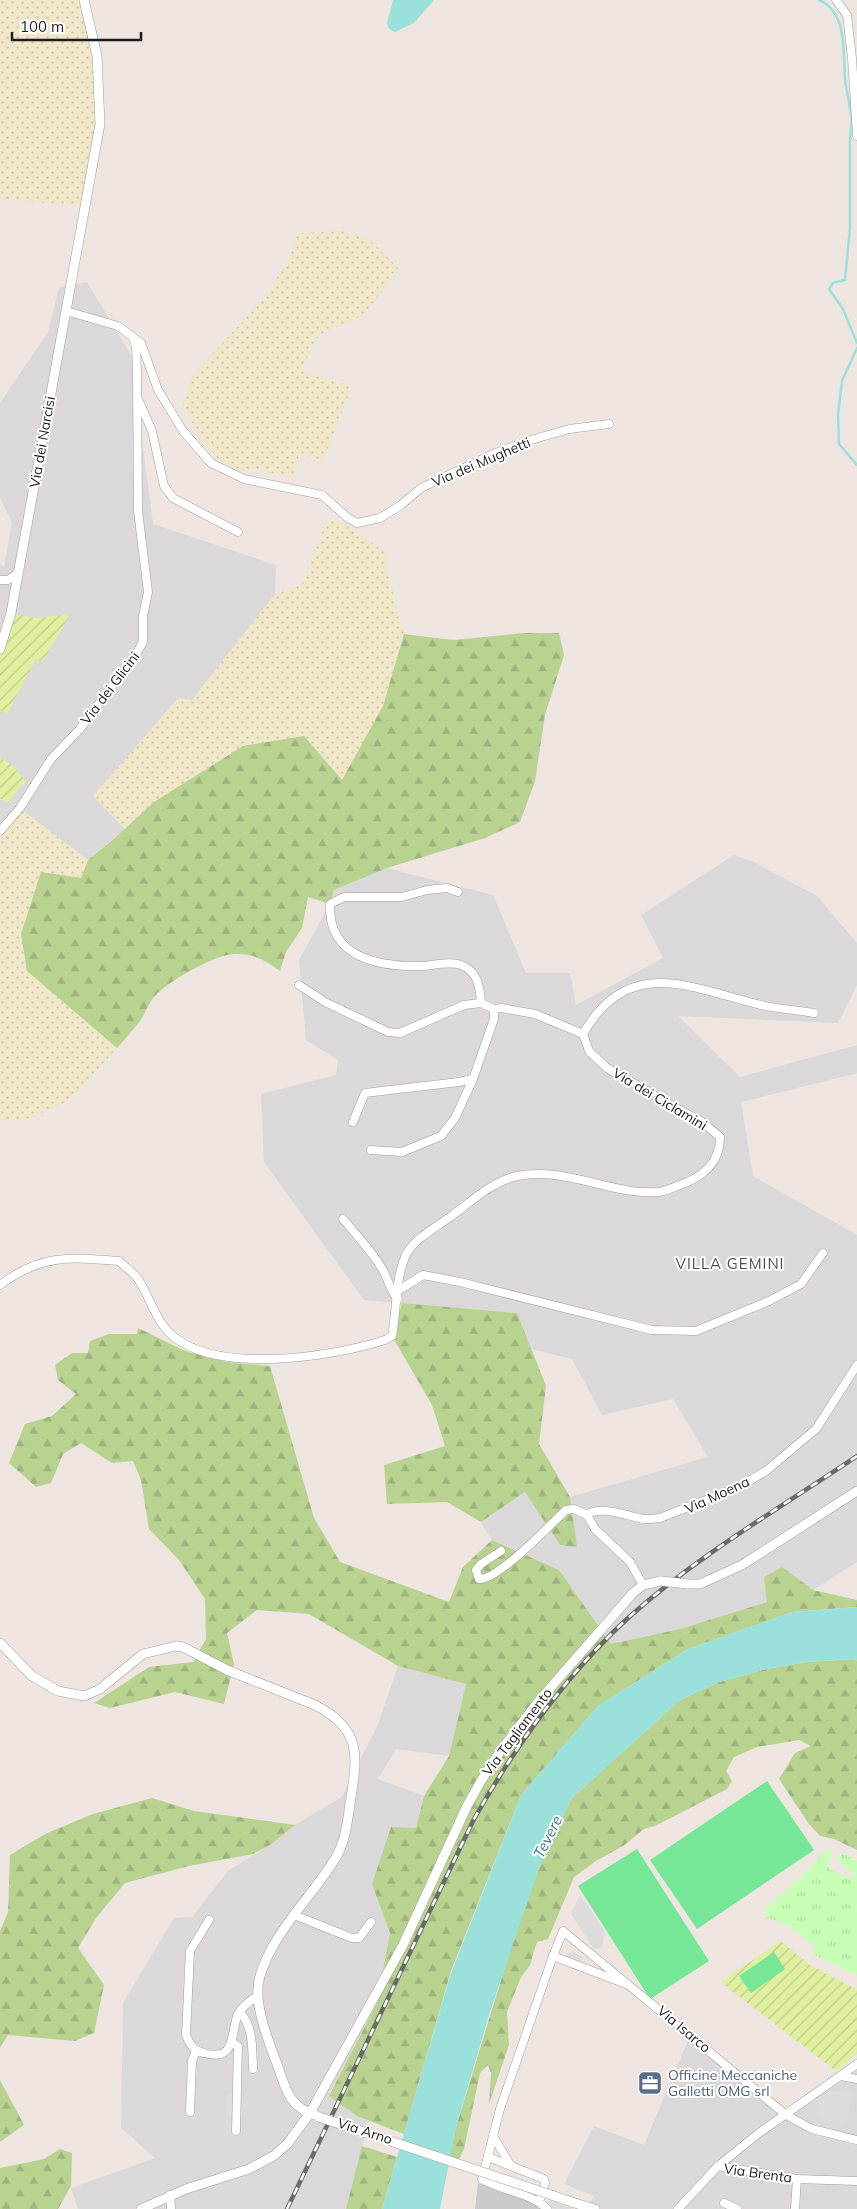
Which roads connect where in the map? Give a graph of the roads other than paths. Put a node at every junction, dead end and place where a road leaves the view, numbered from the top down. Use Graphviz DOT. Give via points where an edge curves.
graph roads {
  1 [pos="84,0"];
  2 [pos="836,0"];
  3 [pos="857,136"];
  4 [pos="66,312"];
  5 [pos="133,338"];
  6 [pos="138,400"];
  7 [pos="609,424"];
  8 [pos="238,532"];
  9 [pos="18,574"];
  10 [pos="0,580"];
  11 [pos="0,649"];
  12 [pos="0,831"];
  13 [pos="458,892"];
  14 [pos="299,985"];
  15 [pos="481,1003"];
  16 [pos="494,1009"];
  17 [pos="814,1013"];
  18 [pos="583,1034"];
  19 [pos="473,1079"];
  20 [pos="353,1122"];
  21 [pos="371,1150"];
  22 [pos="343,1219"];
  23 [pos="824,1253"];
  24 [pos="0,1285"];
  25 [pos="399,1290"];
  26 [pos="398,1299"];
  27 [pos="857,1365"];
  28 [pos="857,1491"];
  29 [pos="587,1515"];
  30 [pos="501,1551"];
  31 [pos="643,1585"];
  32 [pos="0,1643"];
  33 [pos="294,1915"];
  34 [pos="209,1920"];
  35 [pos="371,1922"];
  36 [pos="554,1956"];
  37 [pos="626,1984"];
  38 [pos="258,1996"];
  39 [pos="240,2012"];
  40 [pos="232,2042"];
  41 [pos="196,2051"];
  42 [pos="857,2064"];
  43 [pos="252,2069"];
  44 [pos="841,2076"];
  45 [pos="857,2079"];
  46 [pos="190,2112"];
  47 [pos="310,2113"];
  48 [pos="786,2115"];
  49 [pos="236,2131"];
  50 [pos="493,2136"];
  51 [pos="857,2140"];
  52 [pos="488,2157"];
  53 [pos="512,2166"];
  54 [pos="718,2166"];
  55 [pos="797,2178"];
  56 [pos="857,2181"];
  57 [pos="170,2195"];
  58 [pos="540,2202"];
  59 [pos="724,2203"];
  60 [pos="141,2209"];
  61 [pos="171,2209"];
  62 [pos="547,2209"];
  63 [pos="595,2209"];
  64 [pos="678,2209"];
  65 [pos="736,2209"];
  66 [pos="795,2209"];
  1 -- 4 [label="street, Via dei Narcisi" via="97,56 100,124"];
  2 -- 3 [label="street" via="847,15"];
  4 -- 5 [label="street, Via dei Mughetti" via="118,326"];
  4 -- 9 [label="street, Via dei Narcisi"];
  5 -- 6 [label="street, Via dei Glicini"];
  5 -- 7 [label="street, Via dei Mughetti" via="141,343 158,390 183,431 211,463 244,479 322,495 357,523 380,518 421,488 493,454 569,429"];
  6 -- 8 [label="street, Via dei Glicini" via="152,430 164,486 173,498"];
  6 -- 12 [label="street, Via dei Glicini" via="138,511 148,592 143,616 143,642"];
  9 -- 10 [label="street" via="8,580"];
  9 -- 11 [label="street, Via dei Narcisi"];
  13 -- 15 [label="street" via="447,888 402,898 344,896 330,904 329,920 344,948 358,957 398,965 460,964 471,971 479,984"];
  14 -- 15 [label="street" via="325,1002 388,1032 400,1033 464,1005"];
  15 -- 16 [label="street"];
  16 -- 18 [label="street" via="534,1014"];
  16 -- 19 [label="street" via="494,1018"];
  17 -- 18 [label="street" via="762,1005 706,989 666,982 642,983 604,1003"];
  18 -- 25 [label="street, Via dei Ciclamini" via="589,1051 607,1068 701,1121 720,1137 720,1149 712,1167 694,1181 660,1192 543,1174 518,1176 496,1183 417,1242 405,1256"];
  19 -- 20 [label="street" via="365,1094"];
  19 -- 21 [label="street" via="455,1118 440,1136 402,1152"];
  22 -- 26 [label="street" via="380,1266"];
  23 -- 25 [label="street" via="801,1284 769,1301 696,1330 652,1330 423,1275"];
  24 -- 26 [label="street, Via dei Ciclamini" via="32,1265 62,1258 119,1260 137,1278 160,1320 173,1336 196,1351 218,1356 312,1356 385,1340 392,1336"];
  25 -- 26 [label="street, Via dei Ciclamini"];
  27 -- 29 [label="street, Via Moena" via="816,1429 766,1470 739,1487 660,1518 647,1519 600,1510"];
  28 -- 31 [label="street, bridge" via="742,1565 700,1584 662,1581"];
  29 -- 30 [label="street, Via Moena" via="574,1509 566,1510 500,1571 485,1580 479,1579 476,1570"];
  29 -- 31 [label="street" via="595,1529 630,1562"];
  31 -- 47 [label="street, Via Tagliamento" via="538,1702 500,1750 467,1806 403,1945"];
  32 -- 33 [label="street" via="32,1676 58,1691 84,1696 100,1689 143,1654 183,1647 228,1670 315,1705 335,1718 350,1736 356,1761 346,1834 334,1861"];
  33 -- 35 [label="street" via="352,1938 359,1938"];
  33 -- 38 [label="street" via="266,1961 260,1976"];
  34 -- 41 [label="street" via="190,1951 186,2035"];
  36 -- 37 [label="street, Via Isarco"];
  36 -- 37 [label="street, Via Isarco" via="563,1931"];
  36 -- 50 [label="street, Via Isarco"];
  37 -- 48 [label="street, Via Isarco"];
  38 -- 39 [label="street"];
  38 -- 47 [label="street, Via Arno" via="266,2032 291,2099 294,2105"];
  39 -- 40 [label="street"];
  39 -- 43 [label="street" via="251,2033"];
  40 -- 41 [label="street" via="228,2050 219,2055"];
  40 -- 49 [label="street" via="238,2046"];
  41 -- 46 [label="street" via="192,2061"];
  42 -- 44 [label="street"];
  44 -- 45 [label="street"];
  44 -- 48 [label="street"];
  47 -- 57 [label="street" via="288,2143 262,2163"];
  47 -- 63 [label="street, Via Arno, bridge"];
  48 -- 51 [label="street" via="812,2129"];
  48 -- 54 [label="street"];
  50 -- 52 [label="street, Via Isarco"];
  50 -- 53 [label="street"];
  52 -- 53 [label="street"];
  52 -- 58 [label="street, Via Isarco" via="482,2179"];
  53 -- 58 [label="street" via="542,2177 546,2183"];
  54 -- 55 [label="street, Via Brenta"];
  54 -- 64 [label="street, Via Brenta"];
  55 -- 56 [label="street, Via Brenta"];
  55 -- 66 [label="street"];
  57 -- 60 [label="street"];
  57 -- 61 [label="street"];
  58 -- 62 [label="street, Via Isarco"];
  59 -- 65 [label="street"];
}
